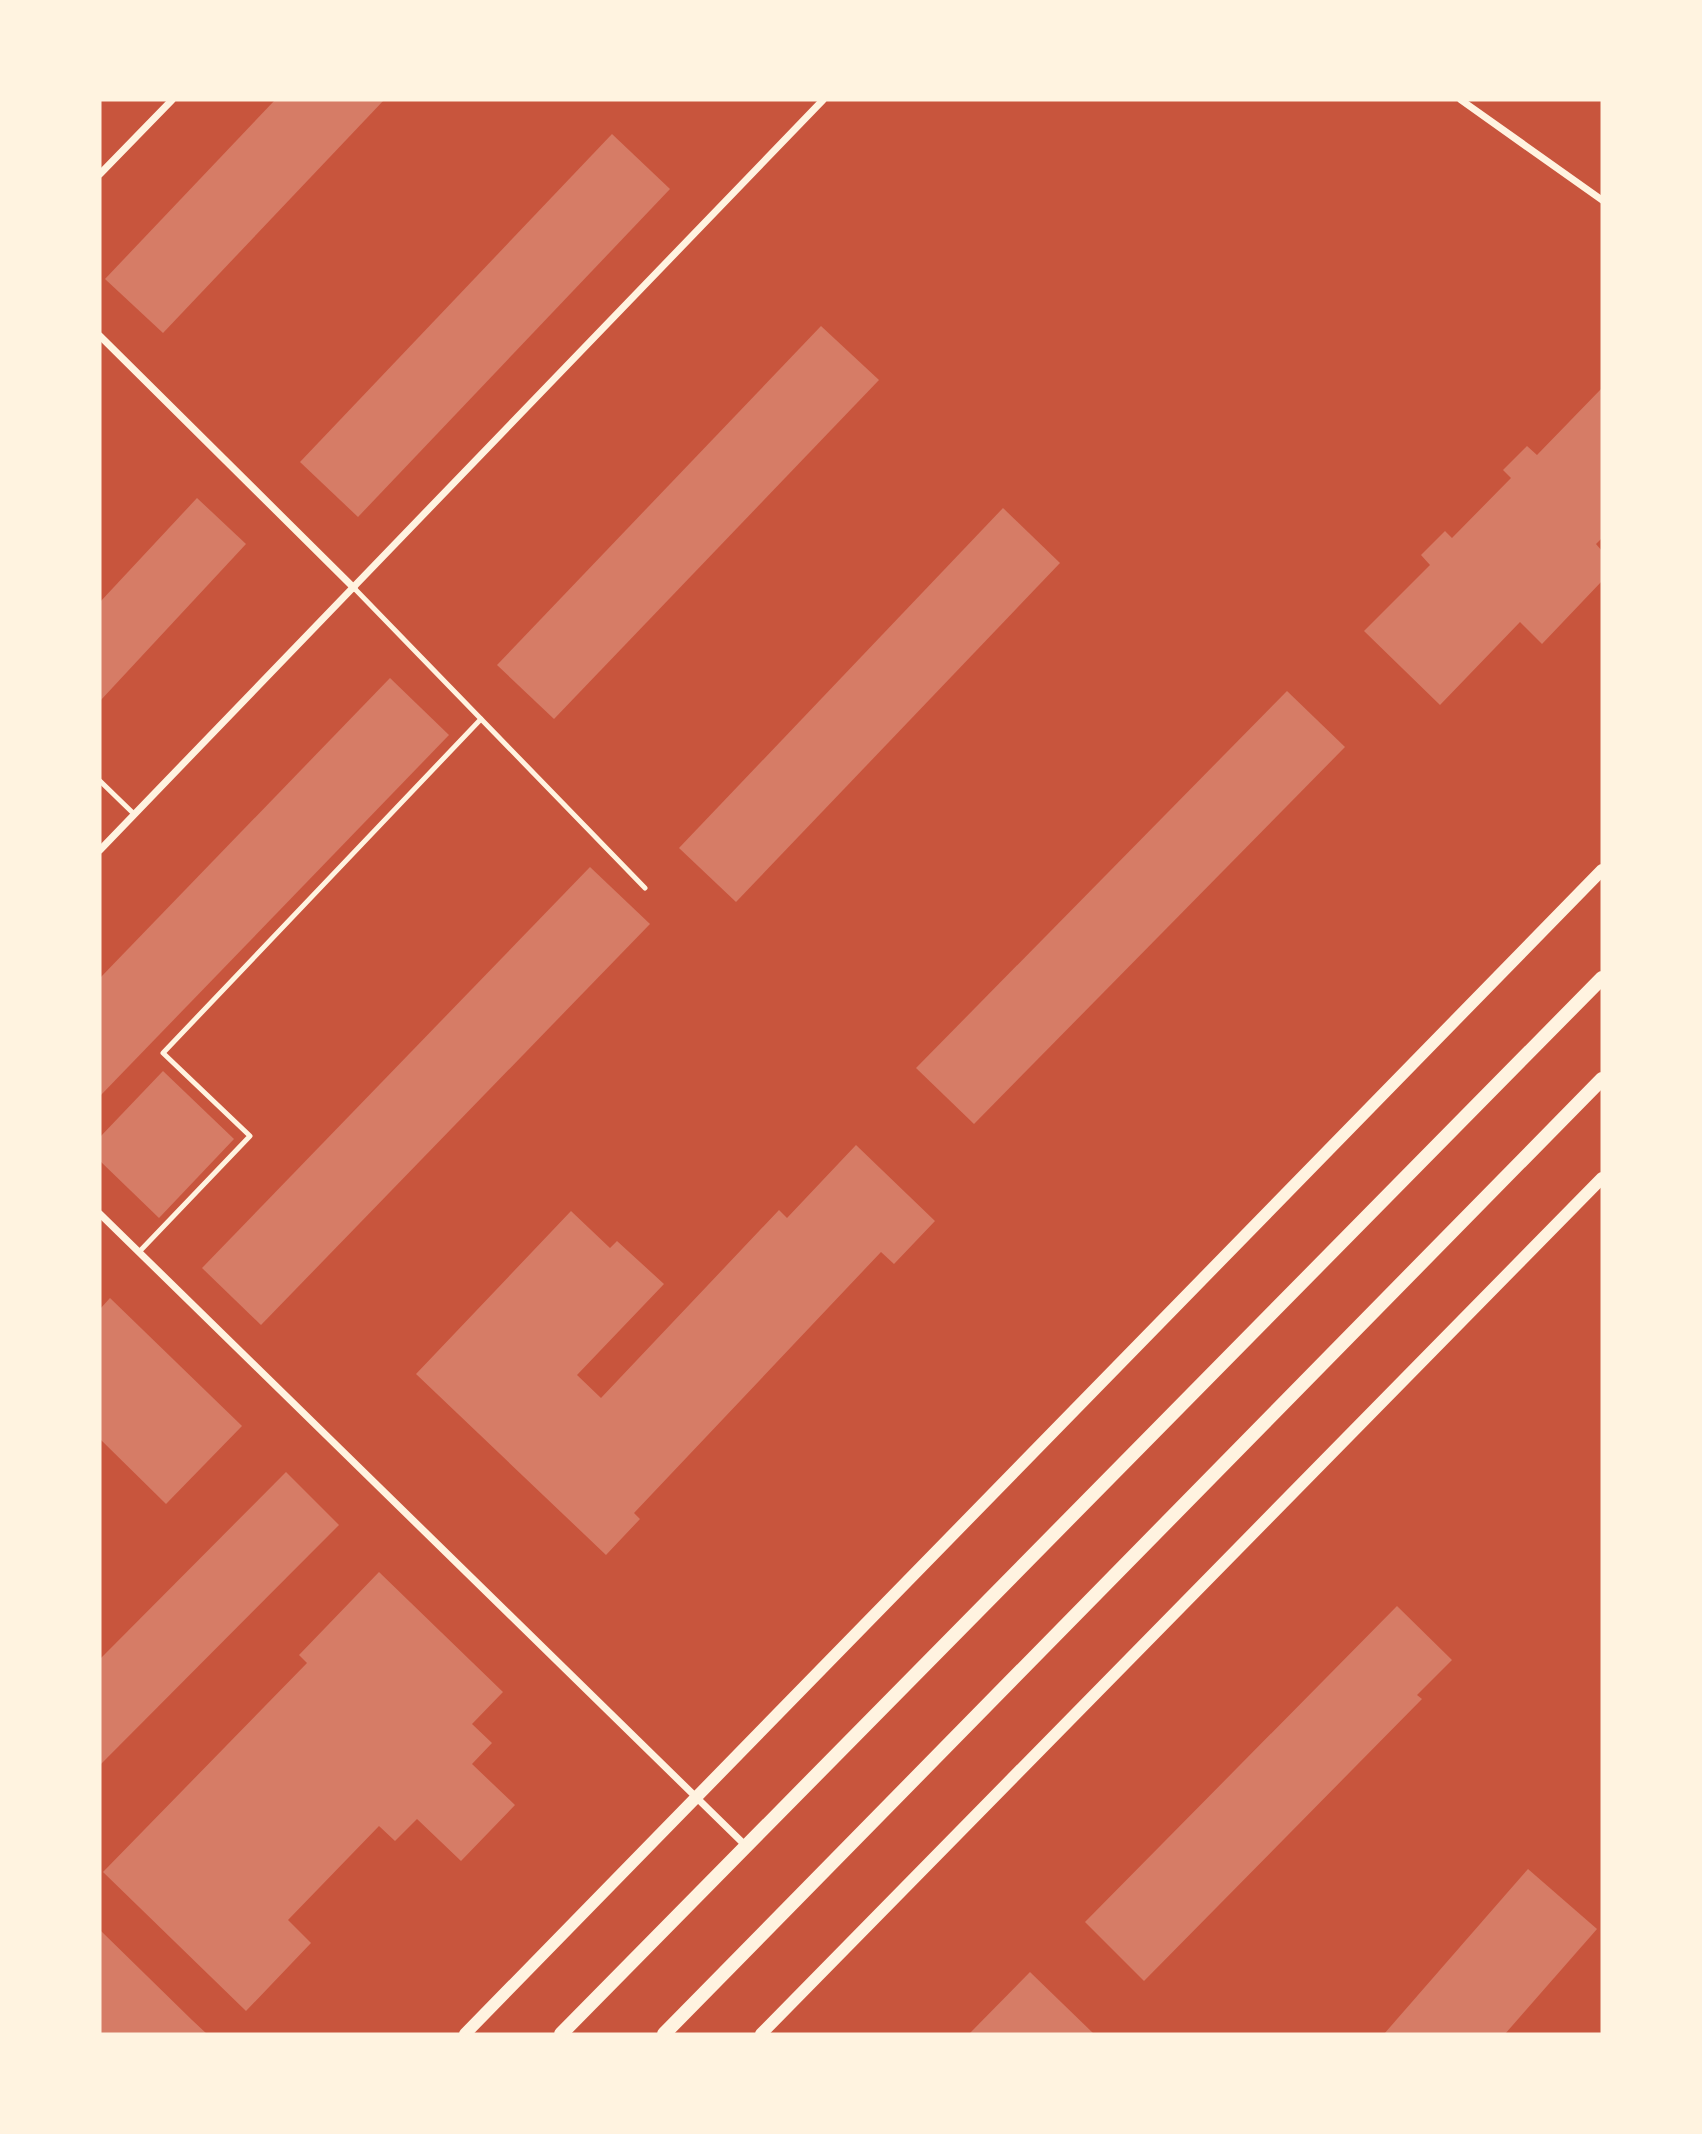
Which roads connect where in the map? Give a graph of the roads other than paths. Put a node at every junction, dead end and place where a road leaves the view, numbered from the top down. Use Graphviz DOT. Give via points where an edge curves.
graph roads {
  1 [pos="172,100"];
  2 [pos="823,100"];
  3 [pos="1461,100"];
  4 [pos="100,174"];
  5 [pos="1602,200"];
  6 [pos="100,336"];
  7 [pos="354,588"];
  8 [pos="481,719"];
  9 [pos="100,781"];
  10 [pos="134,814"];
  11 [pos="100,850"];
  12 [pos="1602,870"];
  13 [pos="645,888"];
  14 [pos="1602,978"];
  15 [pos="1602,1079"];
  16 [pos="1602,1178"];
  17 [pos="100,1214"];
  18 [pos="139,1252"];
  19 [pos="697,1798"];
  20 [pos="746,1846"];
  21 [pos="465,2034"];
  22 [pos="561,2034"];
  23 [pos="664,2034"];
  24 [pos="761,2034"];
  1 -- 4 [label="street"];
  2 -- 7 [label="street"];
  3 -- 5 [label="street"];
  6 -- 7 [label="street"];
  7 -- 8 [label="lane"];
  7 -- 10 [label="street"];
  8 -- 13 [label="lane"];
  8 -- 18 [label="lane" via="163,1053 250,1136"];
  9 -- 10 [label="lane"];
  10 -- 11 [label="street"];
  12 -- 19 [label="street"];
  14 -- 20 [label="main road"];
  15 -- 23 [label="main road"];
  16 -- 24 [label="street"];
  17 -- 18 [label="street"];
  18 -- 19 [label="street"];
  19 -- 20 [label="street"];
  19 -- 21 [label="street"];
  20 -- 22 [label="main road"];
}
